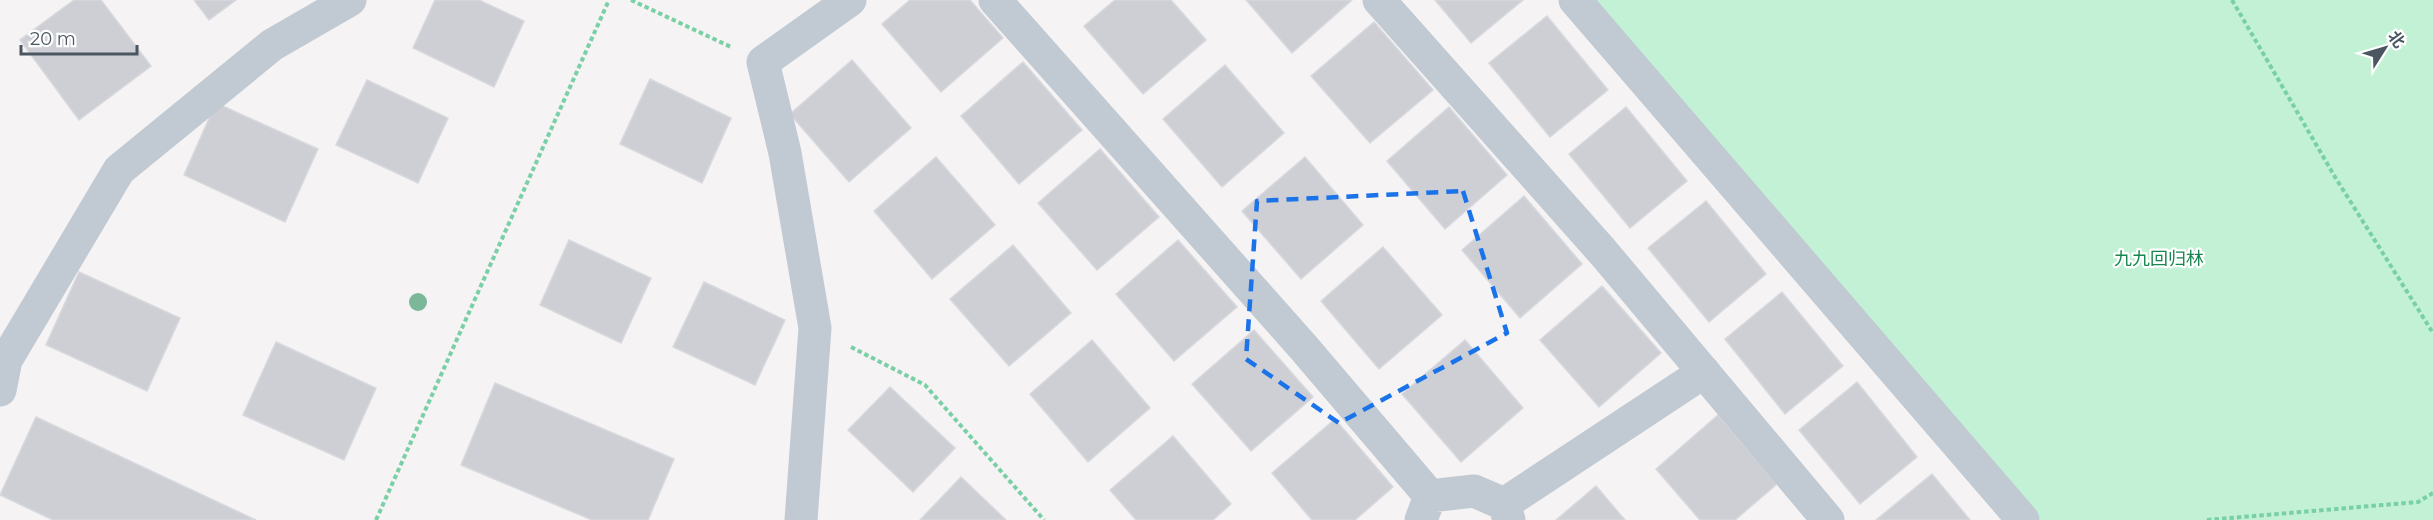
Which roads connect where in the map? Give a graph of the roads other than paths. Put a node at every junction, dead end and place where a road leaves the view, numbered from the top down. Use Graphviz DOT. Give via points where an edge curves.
graph roads {
  1 [pos="350,0"];
  2 [pos="850,0"];
  3 [pos="995,0"];
  4 [pos="1379,0"];
  5 [pos="1575,0"];
  6 [pos="1704,372"];
  7 [pos="0,390"];
  8 [pos="1425,508"];
  9 [pos="1507,512"];
  10 [pos="801,520"];
  11 [pos="1828,520"];
  12 [pos="2023,520"];
  1 -- 7 [label="lane" via="272,45 119,170 6,360"];
  2 -- 10 [label="lane" via="763,62 785,153 815,328"];
  3 -- 8 [label="lane" via="1296,339"];
  4 -- 6 [label="lane"];
  5 -- 12 [label="lane"];
  6 -- 9 [label="lane"];
  6 -- 11 [label="lane"];
  8 -- 9 [label="lane" via="1474,491"];
}
